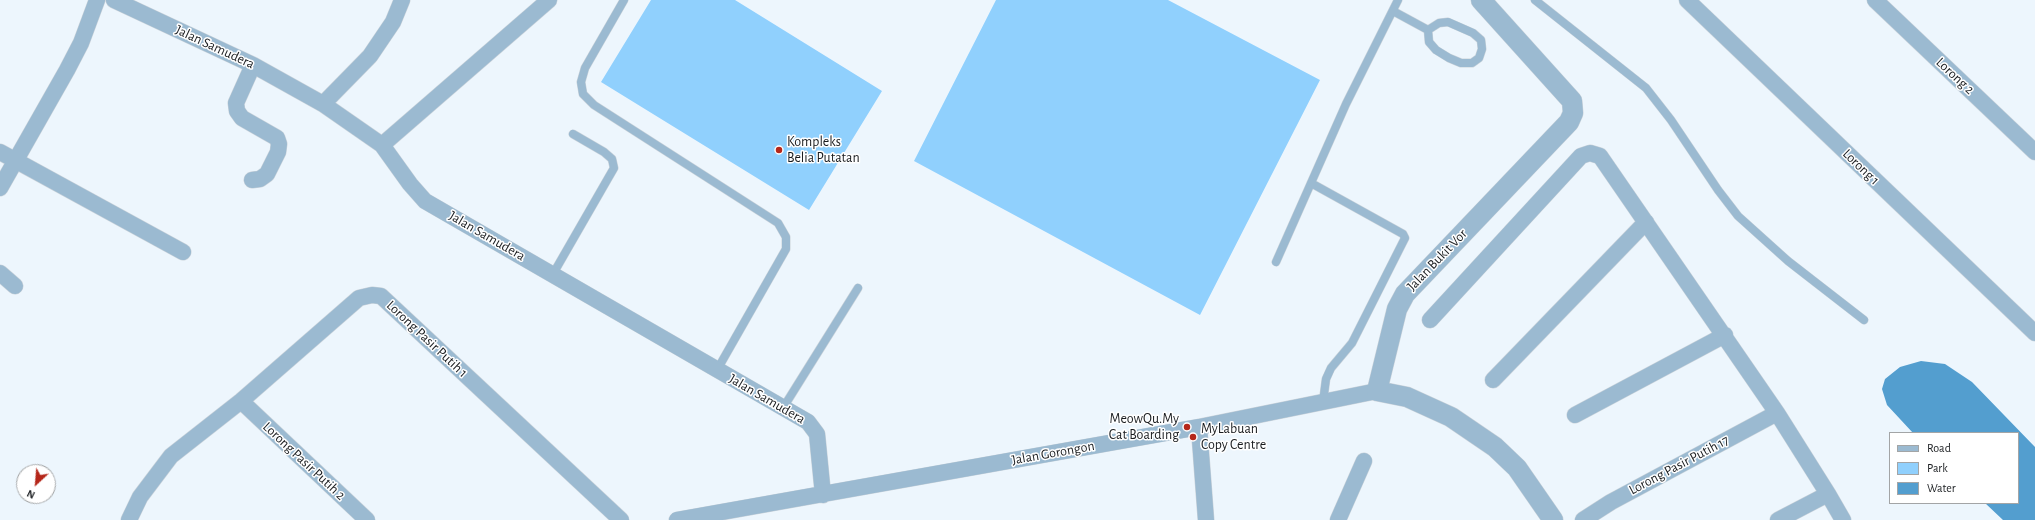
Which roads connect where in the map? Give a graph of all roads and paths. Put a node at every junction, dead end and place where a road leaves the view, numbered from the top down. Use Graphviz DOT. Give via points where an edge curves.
graph roads {
  1 [pos="97,0"];
  2 [pos="114,0"];
  3 [pos="402,0"];
  4 [pos="549,0"];
  5 [pos="624,0"];
  6 [pos="1398,0"];
  7 [pos="1481,0"];
  8 [pos="1536,0"];
  9 [pos="1687,0"];
  10 [pos="1875,0"];
  11 [pos="1393,11"];
  12 [pos="1428,30"];
  13 [pos="253,65"];
  14 [pos="323,104"];
  15 [pos="573,134"];
  16 [pos="382,145"];
  17 [pos="0,152"];
  18 [pos="2035,152"];
  19 [pos="17,161"];
  20 [pos="252,180"];
  21 [pos="1311,183"];
  22 [pos="0,188"];
  23 [pos="1646,222"];
  24 [pos="183,252"];
  25 [pos="1276,262"];
  26 [pos="0,273"];
  27 [pos="553,274"];
  28 [pos="15,286"];
  29 [pos="858,288"];
  30 [pos="1430,320"];
  31 [pos="1864,320"];
  32 [pos="2035,333"];
  33 [pos="1725,335"];
  34 [pos="717,370"];
  35 [pos="1494,380"];
  36 [pos="1377,391"];
  37 [pos="241,401"];
  38 [pos="1323,402"];
  39 [pos="783,408"];
  40 [pos="1777,413"];
  41 [pos="1575,415"];
  42 [pos="1199,426"];
  43 [pos="1364,461"];
  44 [pos="1828,494"];
  45 [pos="823,495"];
  46 [pos="717,517"];
  47 [pos="128,520"];
  48 [pos="367,520"];
  49 [pos="621,520"];
  50 [pos="677,520"];
  51 [pos="1206,520"];
  52 [pos="1338,520"];
  53 [pos="1553,520"];
  54 [pos="1583,520"];
  55 [pos="1778,520"];
  56 [pos="1843,520"];
  1 -- 19 [label="street" via="77,49"];
  2 -- 13 [label="street, Jalan Samudera"];
  3 -- 14 [label="street" via="393,22 370,56"];
  4 -- 16 [label="street"];
  5 -- 34 [label="lane" via="584,68 581,82 583,94 594,105 778,223 786,237 786,249"];
  6 -- 11 [label="lane"];
  7 -- 36 [label="street, Jalan Bukit Vor" via="1572,101 1573,113 1569,122 1405,294 1397,309"];
  8 -- 31 [label="lane" via="1646,88 1738,216 1788,261"];
  9 -- 32 [label="street, Lorong 1"];
  10 -- 18 [label="street, Lorong 2"];
  11 -- 12 [label="lane"];
  11 -- 21 [label="lane" via="1346,104"];
  12 -- 12 [label="lane" via="1439,23 1448,22 1473,33 1481,40 1479,58 1472,63 1449,58 1432,46"];
  13 -- 14 [label="street, Jalan Samudera"];
  13 -- 20 [label="street" via="236,103 237,111 242,118 277,138 279,144 278,152 267,174 260,179"];
  14 -- 16 [label="street, Jalan Samudera"];
  15 -- 27 [label="lane" via="604,152 612,159 614,168"];
  16 -- 27 [label="street, Jalan Samudera" via="425,201"];
  17 -- 19 [label="street"];
  19 -- 22 [label="street"];
  19 -- 24 [label="street"];
  21 -- 25 [label="lane"];
  21 -- 38 [label="lane" via="1403,234 1405,238 1352,344 1330,368"];
  23 -- 30 [label="street" via="1600,156 1590,153 1581,156"];
  23 -- 33 [label="street"];
  23 -- 35 [label="street"];
  26 -- 28 [label="street"];
  27 -- 34 [label="street, Jalan Samudera"];
  29 -- 39 [label="lane"];
  33 -- 40 [label="street"];
  33 -- 41 [label="street"];
  34 -- 39 [label="street, Jalan Samudera"];
  36 -- 38 [label="street, Jalan Gorongon"];
  36 -- 53 [label="street" via="1407,397 1450,416 1496,447 1517,468"];
  37 -- 47 [label="street, Lorong Pasir Putih 1" via="171,456 140,497"];
  37 -- 48 [label="street, Lorong Pasir Putih 2"];
  37 -- 49 [label="street, Lorong Pasir Putih 1" via="359,298 381,296"];
  38 -- 42 [label="street, Jalan Gorongon"];
  39 -- 45 [label="street, Jalan Samudera" via="808,422 817,434"];
  40 -- 44 [label="street"];
  40 -- 54 [label="street, Lorong Pasir Putih 17" via="1611,502"];
  42 -- 45 [label="street, Jalan Gorongon"];
  42 -- 51 [label="street"];
  43 -- 52 [label="street"];
  44 -- 55 [label="street"];
  44 -- 56 [label="street"];
  45 -- 46 [label="street, Jalan Gorongon"];
  46 -- 50 [label="street, Jalan Gorongon"];
}
